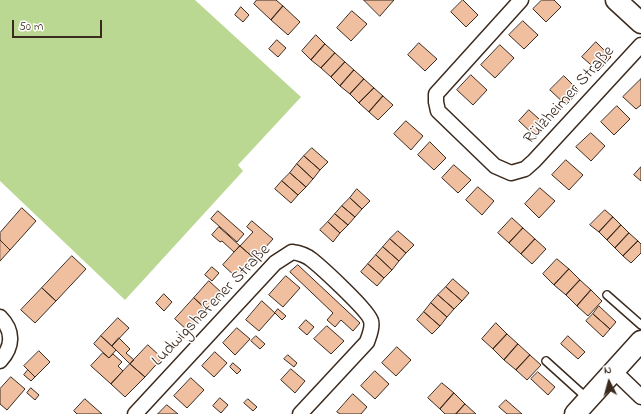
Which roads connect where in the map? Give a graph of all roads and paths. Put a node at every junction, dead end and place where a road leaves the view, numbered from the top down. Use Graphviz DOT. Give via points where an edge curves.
graph roads {
  1 [pos="522,0"];
  2 [pos="616,0"];
  3 [pos="641,23"];
  4 [pos="641,45"];
  5 [pos="607,295"];
  6 [pos="0,317"];
  7 [pos="641,325"];
  8 [pos="641,342"];
  9 [pos="0,361"];
  10 [pos="546,361"];
  11 [pos="614,371"];
  12 [pos="641,397"];
  13 [pos="588,399"];
  14 [pos="136,414"];
  15 [pos="300,414"];
  16 [pos="575,414"];
  1 -- 4 [label="street, Rülzheimer Straße" via="436,94 438,111 495,166 511,173 525,169 542,154"];
  2 -- 3 [label="street"];
  5 -- 7 [label="lane"];
  6 -- 9 [label="street" via="8,325 10,340"];
  8 -- 11 [label="street"];
  10 -- 13 [label="lane"];
  11 -- 12 [label="street"];
  11 -- 13 [label="street"];
  13 -- 16 [label="street"];
  14 -- 15 [label="street, Ludwigshafener Straße" via="275,263 292,252 312,259 364,310 372,322 367,342"];
}
